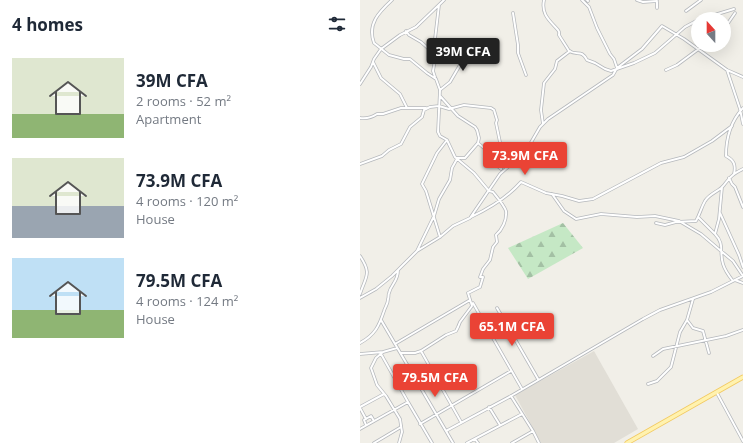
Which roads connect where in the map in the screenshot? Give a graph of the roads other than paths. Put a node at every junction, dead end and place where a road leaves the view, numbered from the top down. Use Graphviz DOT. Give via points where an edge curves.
graph roads {
  1 [pos="392,0"];
  2 [pos="444,0"];
  3 [pos="544,0"];
  4 [pos="582,0"];
  5 [pos="587,0"];
  6 [pos="637,0"];
  7 [pos="701,0"];
  8 [pos="657,1"];
  9 [pos="440,4"];
  10 [pos="588,6"];
  11 [pos="657,8"];
  12 [pos="734,9"];
  13 [pos="686,11"];
  14 [pos="724,12"];
  15 [pos="513,13"];
  16 [pos="735,13"];
  17 [pos="731,19"];
  18 [pos="691,23"];
  19 [pos="406,31"];
  20 [pos="676,34"];
  21 [pos="467,44"];
  22 [pos="691,44"];
  23 [pos="381,49"];
  24 [pos="437,51"];
  25 [pos="570,51"];
  26 [pos="694,52"];
  27 [pos="702,52"];
  28 [pos="373,62"];
  29 [pos="617,68"];
  30 [pos="666,70"];
  31 [pos="727,70"];
  32 [pos="526,75"];
  33 [pos="743,77"];
  34 [pos="436,78"];
  35 [pos="360,84"];
  36 [pos="440,90"];
  37 [pos="440,96"];
  38 [pos="440,106"];
  39 [pos="407,108"];
  40 [pos="427,108"];
  41 [pos="451,108"];
  42 [pos="743,108"];
  43 [pos="740,111"];
  44 [pos="360,118"];
  45 [pos="543,124"];
  46 [pos="743,124"];
  47 [pos="732,126"];
  48 [pos="447,140"];
  49 [pos="478,143"];
  50 [pos="456,159"];
  51 [pos="360,164"];
  52 [pos="743,169"];
  53 [pos="502,170"];
  54 [pos="734,174"];
  55 [pos="729,178"];
  56 [pos="722,187"];
  57 [pos="489,191"];
  58 [pos="552,194"];
  59 [pos="500,202"];
  60 [pos="743,207"];
  61 [pos="720,212"];
  62 [pos="434,216"];
  63 [pos="698,217"];
  64 [pos="470,218"];
  65 [pos="679,221"];
  66 [pos="656,223"];
  67 [pos="715,234"];
  68 [pos="440,237"];
  69 [pos="417,251"];
  70 [pos="721,251"];
  71 [pos="360,256"];
  72 [pos="743,267"];
  73 [pos="398,270"];
  74 [pos="743,276"];
  75 [pos="734,281"];
  76 [pos="743,283"];
  77 [pos="466,293"];
  78 [pos="360,294"];
  79 [pos="360,298"];
  80 [pos="693,299"];
  81 [pos="471,300"];
  82 [pos="497,308"];
  83 [pos="381,320"];
  84 [pos="687,320"];
  85 [pos="743,330"];
  86 [pos="706,340"];
  87 [pos="360,343"];
  88 [pos="395,344"];
  89 [pos="678,346"];
  90 [pos="397,348"];
  91 [pos="421,351"];
  92 [pos="383,352"];
  93 [pos="401,353"];
  94 [pos="709,353"];
  95 [pos="360,354"];
  96 [pos="380,354"];
  97 [pos="652,356"];
  98 [pos="511,371"];
  99 [pos="743,377"];
  100 [pos="538,379"];
  101 [pos="416,380"];
  102 [pos="648,384"];
  103 [pos="401,389"];
  104 [pos="522,389"];
  105 [pos="716,392"];
  106 [pos="384,394"];
  107 [pos="511,396"];
  108 [pos="408,402"];
  109 [pos="452,406"];
  110 [pos="489,407"];
  111 [pos="360,408"];
  112 [pos="394,410"];
  113 [pos="437,414"];
  114 [pos="522,414"];
  115 [pos="366,419"];
  116 [pos="374,421"];
  117 [pos="461,422"];
  118 [pos="420,424"];
  119 [pos="366,425"];
  120 [pos="500,425"];
  121 [pos="401,427"];
  122 [pos="360,429"];
  123 [pos="446,431"];
  124 [pos="533,431"];
  125 [pos="475,439"];
  126 [pos="743,441"];
  127 [pos="374,443"];
  128 [pos="399,443"];
  129 [pos="431,443"];
  130 [pos="453,443"];
  131 [pos="467,443"];
  132 [pos="478,443"];
  133 [pos="512,443"];
  134 [pos="540,443"];
  135 [pos="627,443"];
  1 -- 23 [label="street" via="375,18 372,26 374,43"];
  2 -- 9 [label="street"];
  3 -- 25 [label="street" via="546,17 558,30 559,37"];
  4 -- 10 [label="street"];
  5 -- 10 [label="street"];
  6 -- 8 [label="street"];
  7 -- 13 [label="street"];
  8 -- 11 [label="street"];
  9 -- 19 [label="street" via="416,27"];
  9 -- 24 [label="street" via="435,39"];
  10 -- 29 [label="street"];
  12 -- 14 [label="street"];
  15 -- 32 [label="street" via="518,53"];
  16 -- 17 [label="street"];
  18 -- 20 [label="street"];
  19 -- 23 [label="street"];
  19 -- 24 [label="street" via="430,50"];
  20 -- 22 [label="street"];
  20 -- 29 [label="street" via="655,53 634,64"];
  20 -- 29 [label="street" via="662,26 642,49"];
  21 -- 36 [label="street" via="467,53 450,82"];
  23 -- 28 [label="street"];
  23 -- 34 [label="street" via="389,55 410,59"];
  24 -- 34 [label="street" via="433,71"];
  25 -- 29 [label="street" via="584,55 587,60 605,69 611,71"];
  25 -- 45 [label="street" via="557,61 555,69 544,83 541,110"];
  26 -- 30 [label="street" via="677,66"];
  27 -- 31 [label="street"];
  28 -- 35 [label="street"];
  28 -- 39 [label="street" via="381,78 400,94"];
  29 -- 45 [label="street" via="612,75"];
  31 -- 33 [label="street"];
  31 -- 43 [label="street"];
  34 -- 36 [label="street"];
  36 -- 37 [label="street"];
  37 -- 38 [label="street"];
  37 -- 41 [label="street"];
  38 -- 40 [label="street"];
  38 -- 41 [label="street"];
  38 -- 48 [label="street" via="438,132"];
  39 -- 40 [label="street"];
  39 -- 44 [label="street" via="366,119"];
  40 -- 51 [label="street" via="422,117 410,128 401,144 382,156"];
  41 -- 49 [label="street" via="475,127"];
  41 -- 53 [label="street" via="464,105 494,110 502,147"];
  42 -- 43 [label="street"];
  43 -- 46 [label="street"];
  43 -- 47 [label="street"];
  45 -- 53 [label="street" via="529,146"];
  47 -- 54 [label="street" via="726,143 726,156 734,163"];
  47 -- 58 [label="street" via="684,157 661,164 593,199 579,201"];
  48 -- 50 [label="street"];
  48 -- 62 [label="street" via="437,153 422,184"];
  49 -- 50 [label="street" via="465,158"];
  49 -- 53 [label="street" via="485,149 486,156"];
  50 -- 57 [label="street" via="474,173"];
  50 -- 62 [label="street"];
  52 -- 54 [label="street"];
  53 -- 57 [label="street"];
  54 -- 55 [label="street"];
  55 -- 56 [label="street"];
  55 -- 60 [label="street"];
  56 -- 61 [label="street"];
  56 -- 63 [label="street" via="710,196"];
  57 -- 59 [label="street" via="493,192"];
  57 -- 64 [label="street"];
  58 -- 59 [label="street" via="521,182"];
  58 -- 65 [label="street" via="564,211 576,219 601,214 655,216"];
  59 -- 64 [label="street"];
  59 -- 81 [label="street" via="506,210 505,219 501,231 496,235 497,242 490,260 480,277 483,277 480,287 468,293"];
  61 -- 67 [label="street"];
  61 -- 72 [label="street"];
  62 -- 68 [label="street"];
  62 -- 69 [label="street"];
  63 -- 65 [label="street" via="696,221"];
  63 -- 67 [label="street"];
  64 -- 68 [label="street" via="453,226"];
  65 -- 66 [label="street" via="665,225"];
  65 -- 70 [label="street" via="701,234"];
  67 -- 70 [label="street" via="719,238"];
  68 -- 69 [label="street"];
  69 -- 73 [label="street"];
  70 -- 74 [label="street" via="733,261"];
  70 -- 75 [label="street" via="723,266"];
  71 -- 78 [label="street" via="367,268 366,280"];
  73 -- 79 [label="street" via="376,289"];
  73 -- 83 [label="street" via="397,280 389,293 387,307"];
  74 -- 75 [label="street"];
  75 -- 76 [label="street"];
  75 -- 80 [label="street"];
  77 -- 81 [label="street"];
  80 -- 84 [label="street"];
  80 -- 100 [label="street" via="660,310"];
  81 -- 88 [label="street"];
  81 -- 91 [label="street" via="472,306 456,331"];
  81 -- 98 [label="street"];
  82 -- 100 [label="street"];
  83 -- 87 [label="street" via="373,334"];
  83 -- 88 [label="street"];
  84 -- 86 [label="street" via="693,328 703,330"];
  84 -- 89 [label="street" via="680,332"];
  85 -- 86 [label="street"];
  86 -- 89 [label="street"];
  86 -- 94 [label="street"];
  88 -- 90 [label="street"];
  89 -- 97 [label="street" via="663,349"];
  89 -- 102 [label="street" via="671,367 657,381"];
  90 -- 92 [label="street"];
  90 -- 93 [label="street"];
  91 -- 93 [label="street"];
  91 -- 109 [label="street"];
  92 -- 95 [label="street"];
  92 -- 96 [label="street"];
  93 -- 101 [label="street"];
  96 -- 103 [label="street"];
  96 -- 106 [label="street" via="371,368 377,385"];
  98 -- 104 [label="street"];
  98 -- 109 [label="street"];
  99 -- 105 [label="main road"];
  100 -- 104 [label="street"];
  101 -- 103 [label="street"];
  101 -- 113 [label="street"];
  103 -- 108 [label="street"];
  104 -- 107 [label="street"];
  105 -- 126 [label="street"];
  105 -- 135 [label="main road"];
  106 -- 111 [label="street"];
  106 -- 112 [label="street"];
  107 -- 110 [label="street"];
  107 -- 114 [label="street"];
  108 -- 112 [label="street"];
  108 -- 118 [label="street"];
  109 -- 113 [label="street"];
  109 -- 117 [label="street"];
  110 -- 117 [label="street"];
  110 -- 120 [label="street"];
  111 -- 115 [label="street"];
  112 -- 116 [label="street"];
  112 -- 121 [label="street" via="400,419"];
  113 -- 118 [label="street"];
  113 -- 123 [label="street"];
  114 -- 120 [label="street"];
  114 -- 124 [label="street"];
  115 -- 116 [label="street" via="371,416"];
  115 -- 119 [label="street"];
  116 -- 119 [label="street"];
  117 -- 123 [label="street"];
  118 -- 129 [label="street"];
  119 -- 122 [label="street"];
  120 -- 125 [label="street"];
  121 -- 127 [label="street"];
  121 -- 128 [label="street"];
  123 -- 130 [label="street"];
  124 -- 133 [label="street"];
  124 -- 134 [label="street"];
  125 -- 131 [label="street"];
  125 -- 132 [label="street"];
}
